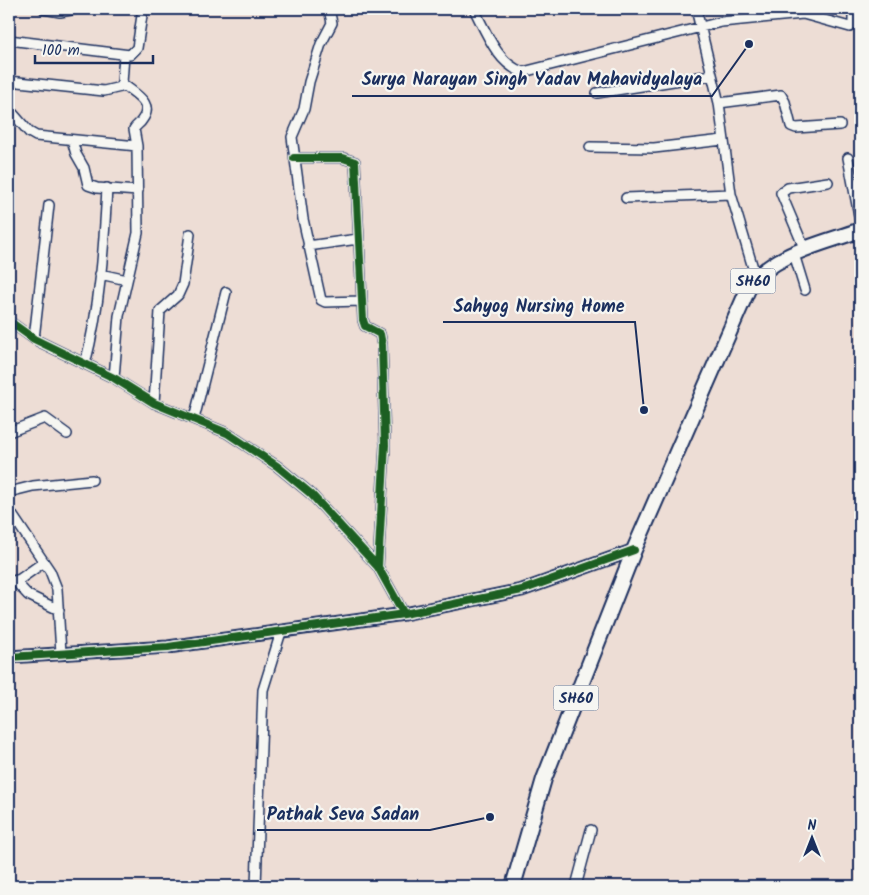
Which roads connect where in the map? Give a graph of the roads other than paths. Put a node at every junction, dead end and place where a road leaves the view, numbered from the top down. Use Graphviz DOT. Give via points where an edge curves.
graph roads {
  1 [pos="44,9"];
  2 [pos="76,9"];
  3 [pos="143,9"];
  4 [pos="329,9"];
  5 [pos="474,9"];
  6 [pos="696,9"];
  7 [pos="853,9"];
  8 [pos="808,12"];
  9 [pos="700,26"];
  10 [pos="9,40"];
  11 [pos="124,55"];
  12 [pos="712,75"];
  13 [pos="9,82"];
  14 [pos="125,86"];
  15 [pos="597,93"];
  16 [pos="719,103"];
  17 [pos="9,109"];
  18 [pos="840,125"];
  19 [pos="72,140"];
  20 [pos="723,140"];
  21 [pos="137,146"];
  22 [pos="590,147"];
  23 [pos="294,158"];
  24 [pos="848,158"];
  25 [pos="828,182"];
  26 [pos="107,188"];
  27 [pos="138,190"];
  28 [pos="731,194"];
  29 [pos="626,198"];
  30 [pos="49,205"];
  31 [pos="860,221"];
  32 [pos="860,230"];
  33 [pos="190,234"];
  34 [pos="358,240"];
  35 [pos="308,246"];
  36 [pos="799,252"];
  37 [pos="100,274"];
  38 [pos="756,278"];
  39 [pos="127,280"];
  40 [pos="805,290"];
  41 [pos="226,292"];
  42 [pos="361,301"];
  43 [pos="9,321"];
  44 [pos="34,339"];
  45 [pos="85,364"];
  46 [pos="114,378"];
  47 [pos="154,403"];
  48 [pos="194,419"];
  49 [pos="9,432"];
  50 [pos="67,434"];
  51 [pos="92,480"];
  52 [pos="9,492"];
  53 [pos="9,510"];
  54 [pos="634,550"];
  55 [pos="44,562"];
  56 [pos="378,567"];
  57 [pos="12,582"];
  58 [pos="59,610"];
  59 [pos="404,614"];
  60 [pos="281,632"];
  61 [pos="61,653"];
  62 [pos="9,656"];
  63 [pos="591,830"];
  64 [pos="256,886"];
  65 [pos="513,886"];
  66 [pos="576,886"];
  1 -- 2 [label="street" via="69,12"];
  3 -- 11 [label="street" via="137,48 135,52"];
  4 -- 23 [label="street" via="332,23 321,44 304,109 294,131"];
  5 -- 9 [label="street" via="503,58 514,69 523,72"];
  6 -- 9 [label="street"];
  7 -- 8 [label="street" via="850,27"];
  8 -- 9 [label="street"];
  9 -- 12 [label="street"];
  10 -- 11 [label="street"];
  11 -- 14 [label="street" via="121,78"];
  12 -- 15 [label="street"];
  12 -- 16 [label="street"];
  13 -- 14 [label="street" via="104,91"];
  14 -- 21 [label="street" via="146,104 144,119 134,129"];
  16 -- 18 [label="street" via="781,95 791,126"];
  16 -- 20 [label="street"];
  17 -- 19 [label="street" via="29,132 45,138"];
  19 -- 21 [label="street"];
  19 -- 26 [label="street" via="88,185"];
  20 -- 22 [label="street" via="654,148"];
  20 -- 28 [label="street"];
  21 -- 27 [label="street"];
  23 -- 34 [label="street" via="343,158 354,162"];
  23 -- 35 [label="street"];
  24 -- 31 [label="street"];
  25 -- 36 [label="street" via="788,188 782,193"];
  26 -- 27 [label="street"];
  26 -- 37 [label="street"];
  27 -- 39 [label="street" via="138,233"];
  28 -- 29 [label="street"];
  28 -- 38 [label="street"];
  30 -- 44 [label="street"];
  32 -- 36 [label="main road, SH60"];
  33 -- 47 [label="street" via="183,284 178,295 160,311"];
  34 -- 35 [label="street"];
  34 -- 42 [label="street"];
  35 -- 42 [label="street" via="321,300"];
  36 -- 38 [label="main road, SH60" via="771,265"];
  36 -- 40 [label="street"];
  37 -- 39 [label="street"];
  37 -- 45 [label="street"];
  38 -- 54 [label="main road, SH60"];
  39 -- 46 [label="street" via="119,316"];
  41 -- 48 [label="street"];
  42 -- 56 [label="street" via="364,326 380,334 382,345 385,445"];
  43 -- 44 [label="street"];
  44 -- 45 [label="street"];
  45 -- 46 [label="street"];
  46 -- 47 [label="street"];
  47 -- 48 [label="street"];
  48 -- 56 [label="street" via="227,433 303,486"];
  49 -- 50 [label="street" via="46,418"];
  51 -- 52 [label="street" via="33,486"];
  53 -- 55 [label="street"];
  54 -- 59 [label="street" via="522,590"];
  54 -- 65 [label="main road, SH60" via="544,779"];
  55 -- 57 [label="street"];
  55 -- 58 [label="street" via="58,589"];
  56 -- 59 [label="street"];
  57 -- 58 [label="street" via="28,595"];
  58 -- 61 [label="street"];
  59 -- 60 [label="street"];
  60 -- 61 [label="street" via="168,647"];
  60 -- 64 [label="street" via="263,690"];
  61 -- 62 [label="street"];
  63 -- 66 [label="street"];
}
